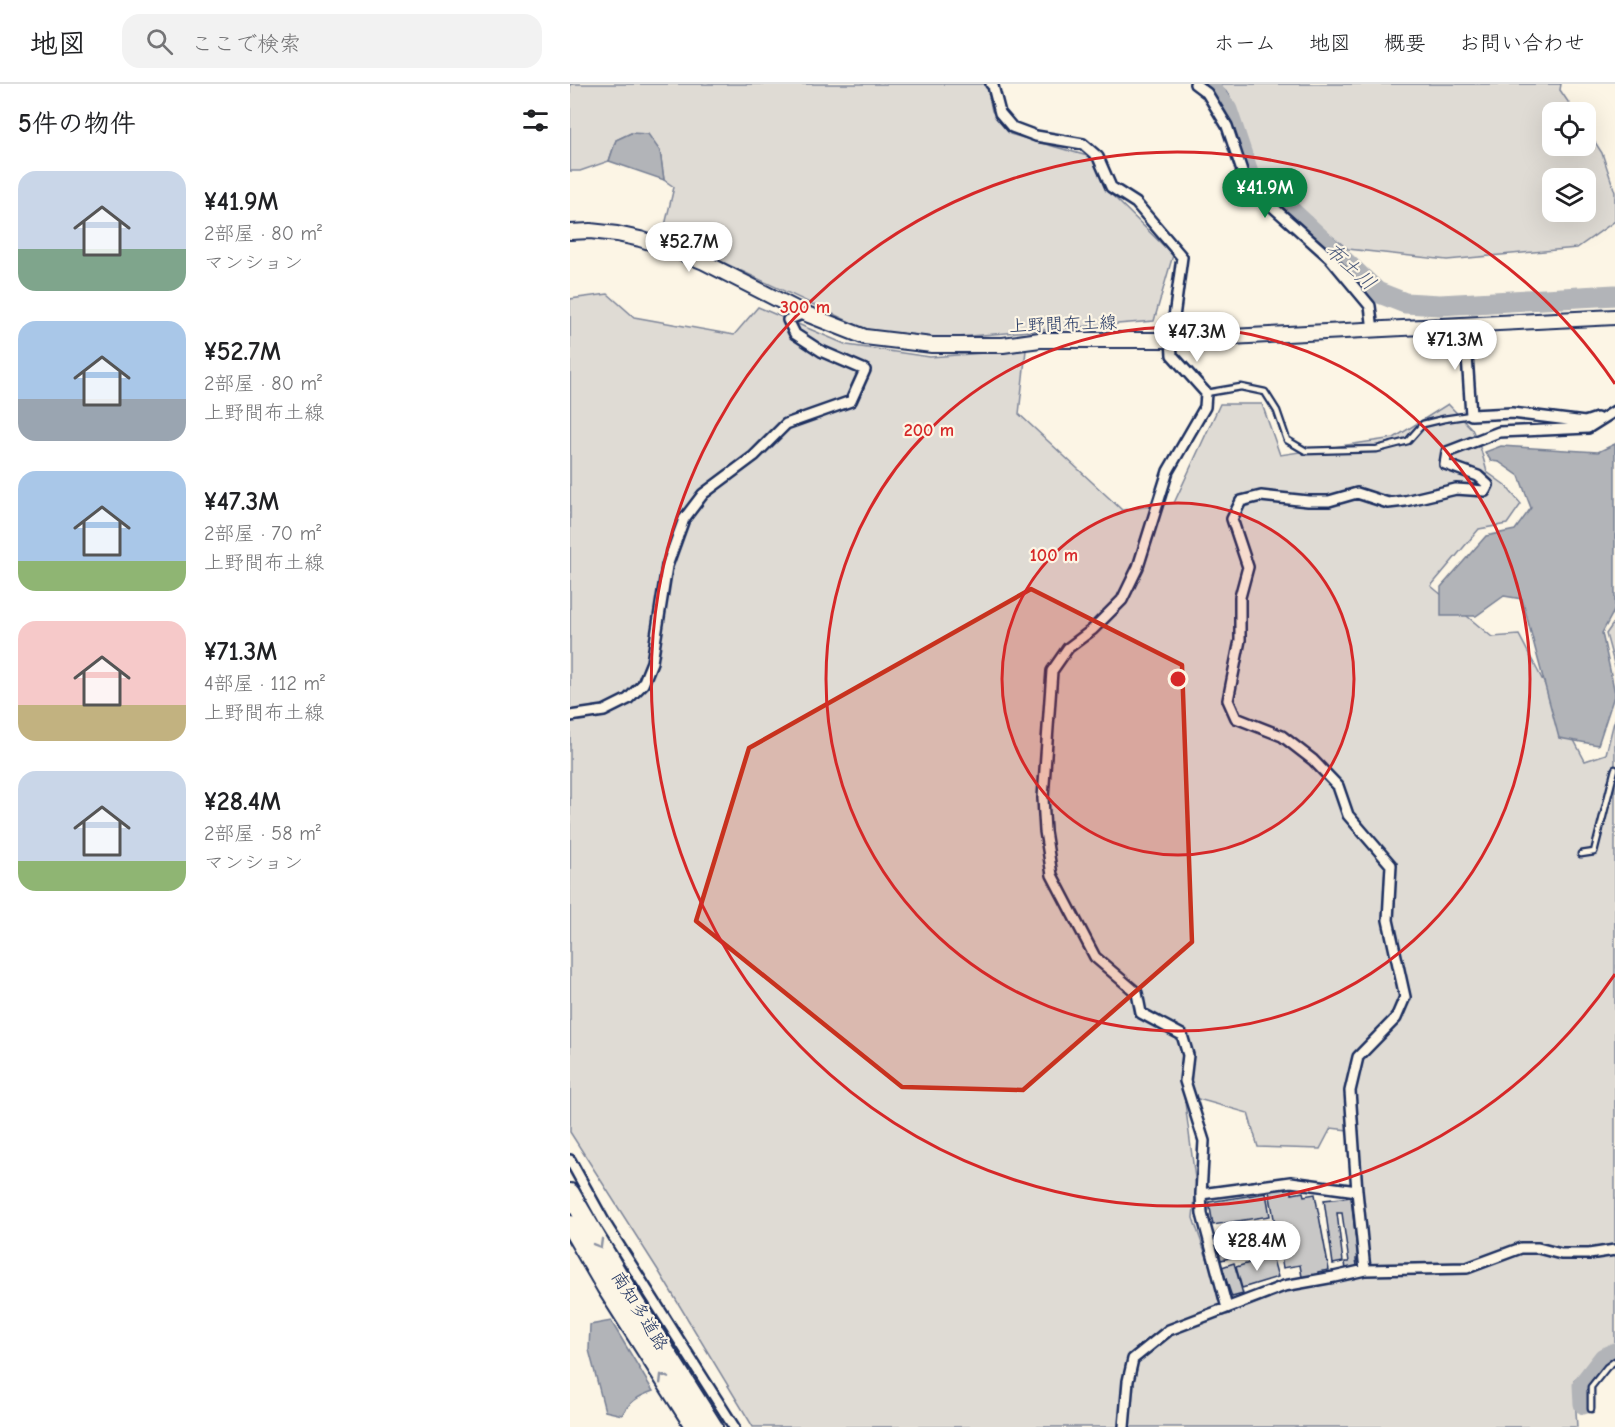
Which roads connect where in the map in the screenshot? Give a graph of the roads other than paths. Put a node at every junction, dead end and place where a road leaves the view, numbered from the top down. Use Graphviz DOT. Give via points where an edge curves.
graph roads {
  1 [pos="991,84"];
  2 [pos="1195,84"];
  3 [pos="570,232"];
  4 [pos="804,313"];
  5 [pos="1615,317"];
  6 [pos="1465,326"];
  7 [pos="1373,330"];
  8 [pos="1171,340"];
  9 [pos="1206,393"];
  10 [pos="1615,411"];
  11 [pos="1471,414"];
  12 [pos="1606,416"];
  13 [pos="570,716"];
  14 [pos="1615,769"];
  15 [pos="1581,854"];
  16 [pos="570,1160"];
  17 [pos="1357,1191"];
  18 [pos="570,1194"];
  19 [pos="1201,1194"];
  20 [pos="570,1225"];
  21 [pos="1615,1250"];
  22 [pos="1365,1270"];
  23 [pos="1227,1308"];
  24 [pos="1615,1361"];
  25 [pos="1591,1409"];
  26 [pos="695,1427"];
  27 [pos="713,1427"];
  28 [pos="734,1427"];
  29 [pos="1124,1427"];
  1 -- 8 [label="street" via="1000,113 1011,128 1083,144 1098,157 1111,187 1136,203 1182,257"];
  2 -- 7 [label="street" via="1207,93 1227,126 1246,183 1330,258 1370,306"];
  3 -- 4 [label="main road, 上野間布土線" via="617,234 672,249"];
  4 -- 8 [label="main road, 上野間布土線" via="865,337 932,345"];
  4 -- 13 [label="street" via="788,320 795,334 821,351 865,370 851,401 786,424 754,456 703,494 684,519 667,566 652,662 643,684 628,699 604,711"];
  5 -- 6 [label="main road, 上野間布土線"];
  6 -- 7 [label="main road, 上野間布土線"];
  6 -- 11 [label="street"];
  7 -- 8 [label="main road, 上野間布土線"];
  8 -- 9 [label="street" via="1172,355"];
  9 -- 11 [label="lane" via="1240,387 1265,392 1287,440 1306,451 1377,449 1408,441 1423,424"];
  9 -- 19 [label="street" via="1205,407 1168,471 1138,567 1122,600 1068,648 1052,671 1043,798 1052,875 1095,957 1137,993 1141,1013 1182,1035 1188,1055 1185,1081 1204,1141"];
  10 -- 12 [label="street"];
  11 -- 12 [label="street" via="1512,413 1585,422"];
  12 -- 17 [label="street" via="1588,428 1499,432 1447,452 1445,464 1478,476 1488,484 1485,490 1456,489 1388,503 1357,492 1329,501 1260,496 1241,501 1232,519 1248,567 1240,597 1240,640 1228,700 1236,718 1282,736 1313,760 1338,786 1348,815 1391,865 1388,920 1405,997 1396,1018 1358,1057 1350,1091"];
  14 -- 15 [label="lane" via="1594,852"];
  16 -- 28 [label="street" via="606,1225"];
  17 -- 19 [label="street" via="1291,1182"];
  17 -- 22 [label="street"];
  18 -- 27 [label="highway, 南知多道路, one-way"];
  19 -- 23 [label="street" via="1202,1214"];
  26 -- 20 [label="highway, 南知多道路, one-way"];
  21 -- 22 [label="street" via="1561,1254 1521,1248 1467,1268"];
  22 -- 23 [label="street" via="1284,1286"];
  23 -- 29 [label="street" via="1169,1330 1133,1359"];
  24 -- 25 [label="lane" via="1591,1388"];
}
